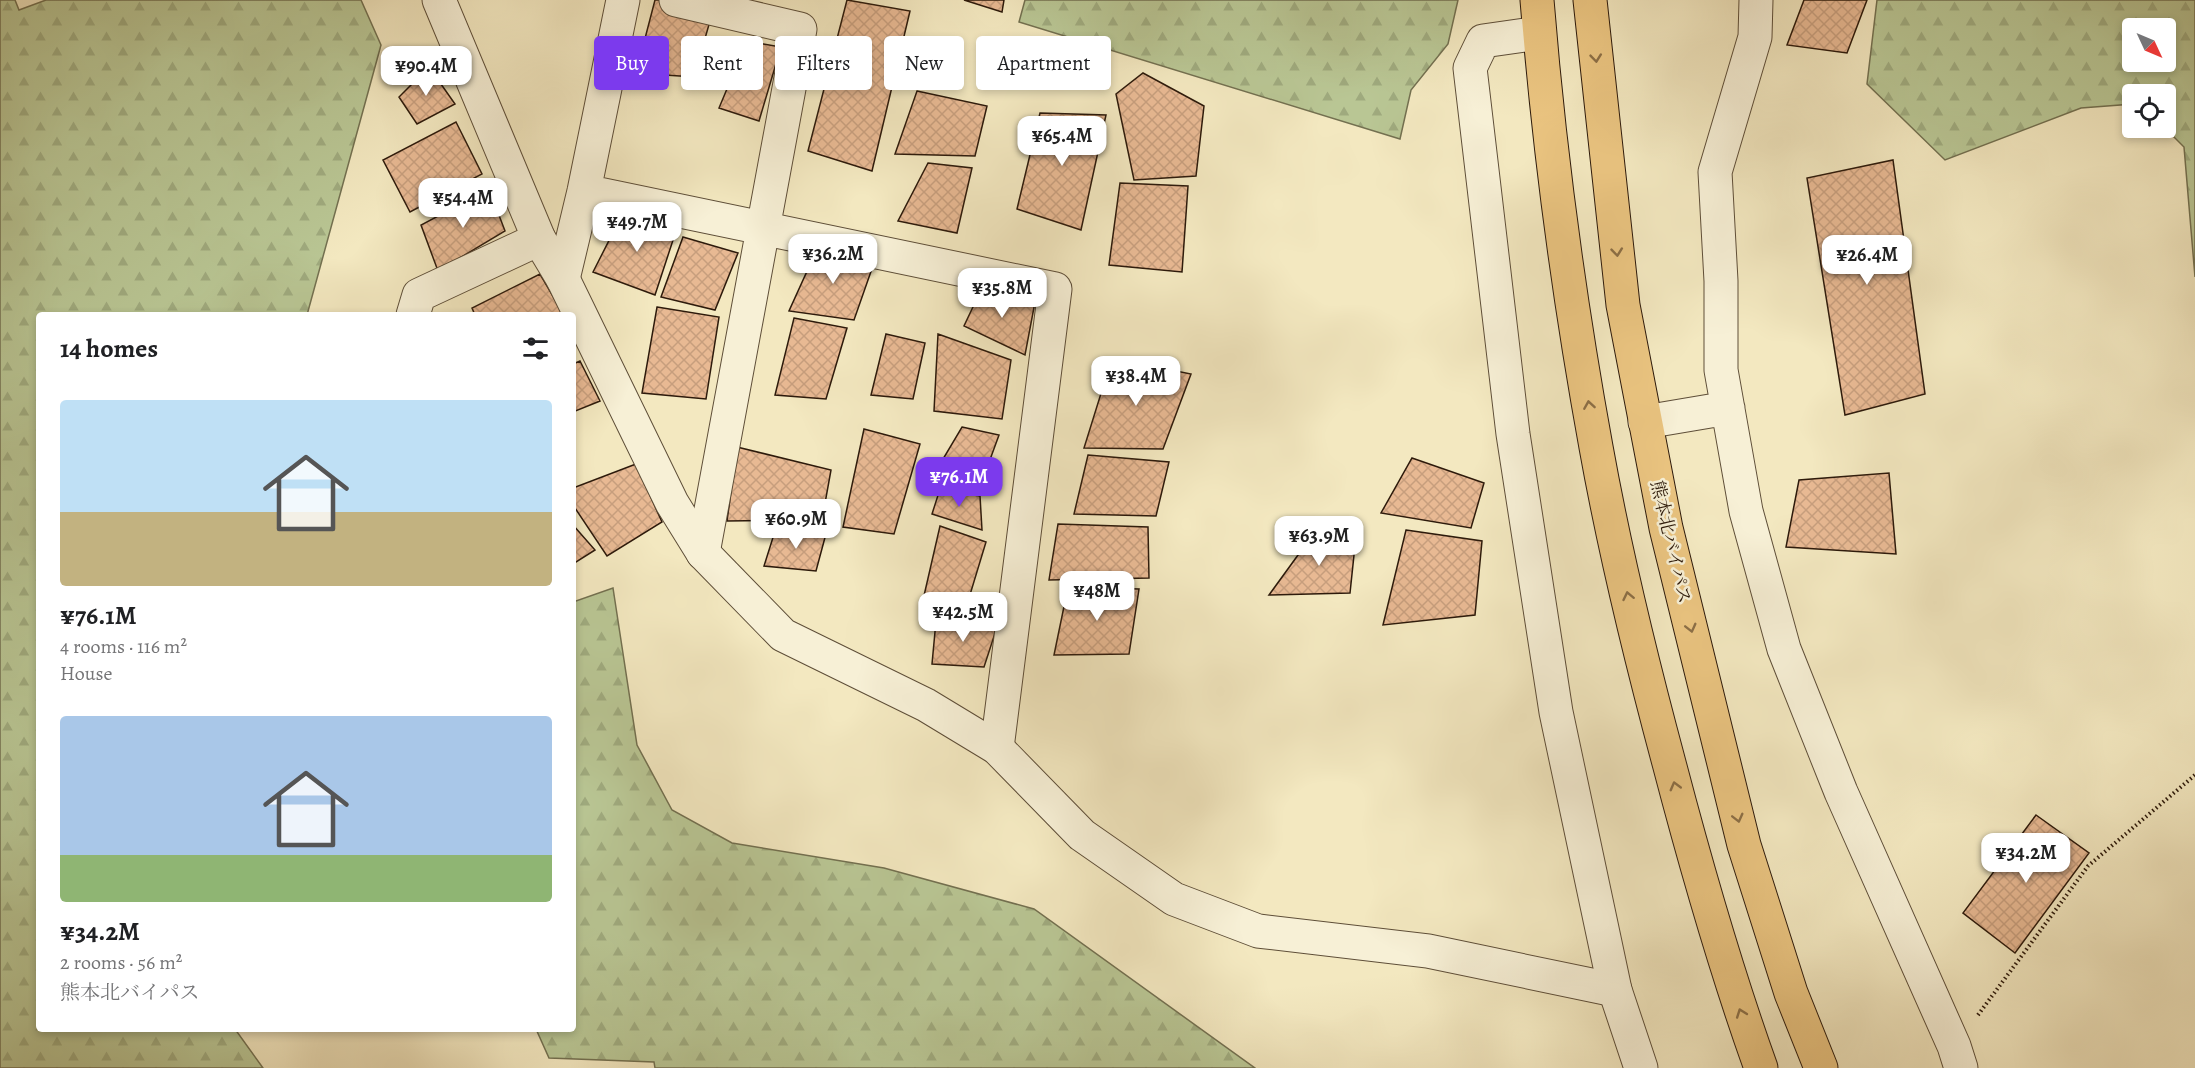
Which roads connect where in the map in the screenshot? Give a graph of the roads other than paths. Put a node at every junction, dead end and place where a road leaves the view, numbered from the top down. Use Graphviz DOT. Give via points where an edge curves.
graph roads {
  1 [pos="439,0"];
  2 [pos="623,0"];
  3 [pos="676,0"];
  4 [pos="1537,0"];
  5 [pos="1590,0"];
  6 [pos="1756,0"];
  7 [pos="1539,33"];
  8 [pos="584,191"];
  9 [pos="763,228"];
  10 [pos="539,239"];
  11 [pos="563,279"];
  12 [pos="414,312"];
  13 [pos="1728,408"];
  14 [pos="1645,422"];
  15 [pos="704,554"];
  16 [pos="998,748"];
  17 [pos="1615,990"];
  18 [pos="1957,1057"];
  19 [pos="1641,1068"];
  20 [pos="1761,1068"];
  21 [pos="1821,1068"];
  1 -- 10 [label="street"];
  2 -- 8 [label="street"];
  3 -- 9 [label="street" via="800,29"];
  4 -- 7 [label="highway"];
  5 -- 14 [label="highway, 熊本北バイパス, one-way" via="1623,305"];
  6 -- 13 [label="street" via="1755,37 1715,172 1721,370"];
  7 -- 17 [label="street" via="1483,41 1470,68 1513,434 1556,712"];
  20 -- 7 [label="highway, one-way" via="1733,990 1692,850 1641,658 1596,448 1563,236"];
  8 -- 9 [label="street"];
  8 -- 11 [label="street"];
  9 -- 15 [label="street"];
  9 -- 16 [label="street" via="1055,289"];
  10 -- 11 [label="street"];
  10 -- 12 [label="street" via="419,295"];
  11 -- 15 [label="street" via="672,503"];
  13 -- 14 [label="street"];
  13 -- 18 [label="street" via="1746,511 1784,649 1841,792"];
  14 -- 21 [label="highway, 熊本北バイパス, one-way" via="1666,528 1744,845 1791,993"];
  15 -- 16 [label="street" via="783,636 926,705"];
  16 -- 17 [label="street" via="1082,835 1174,899 1258,931 1428,951"];
  17 -- 19 [label="street"];
}
